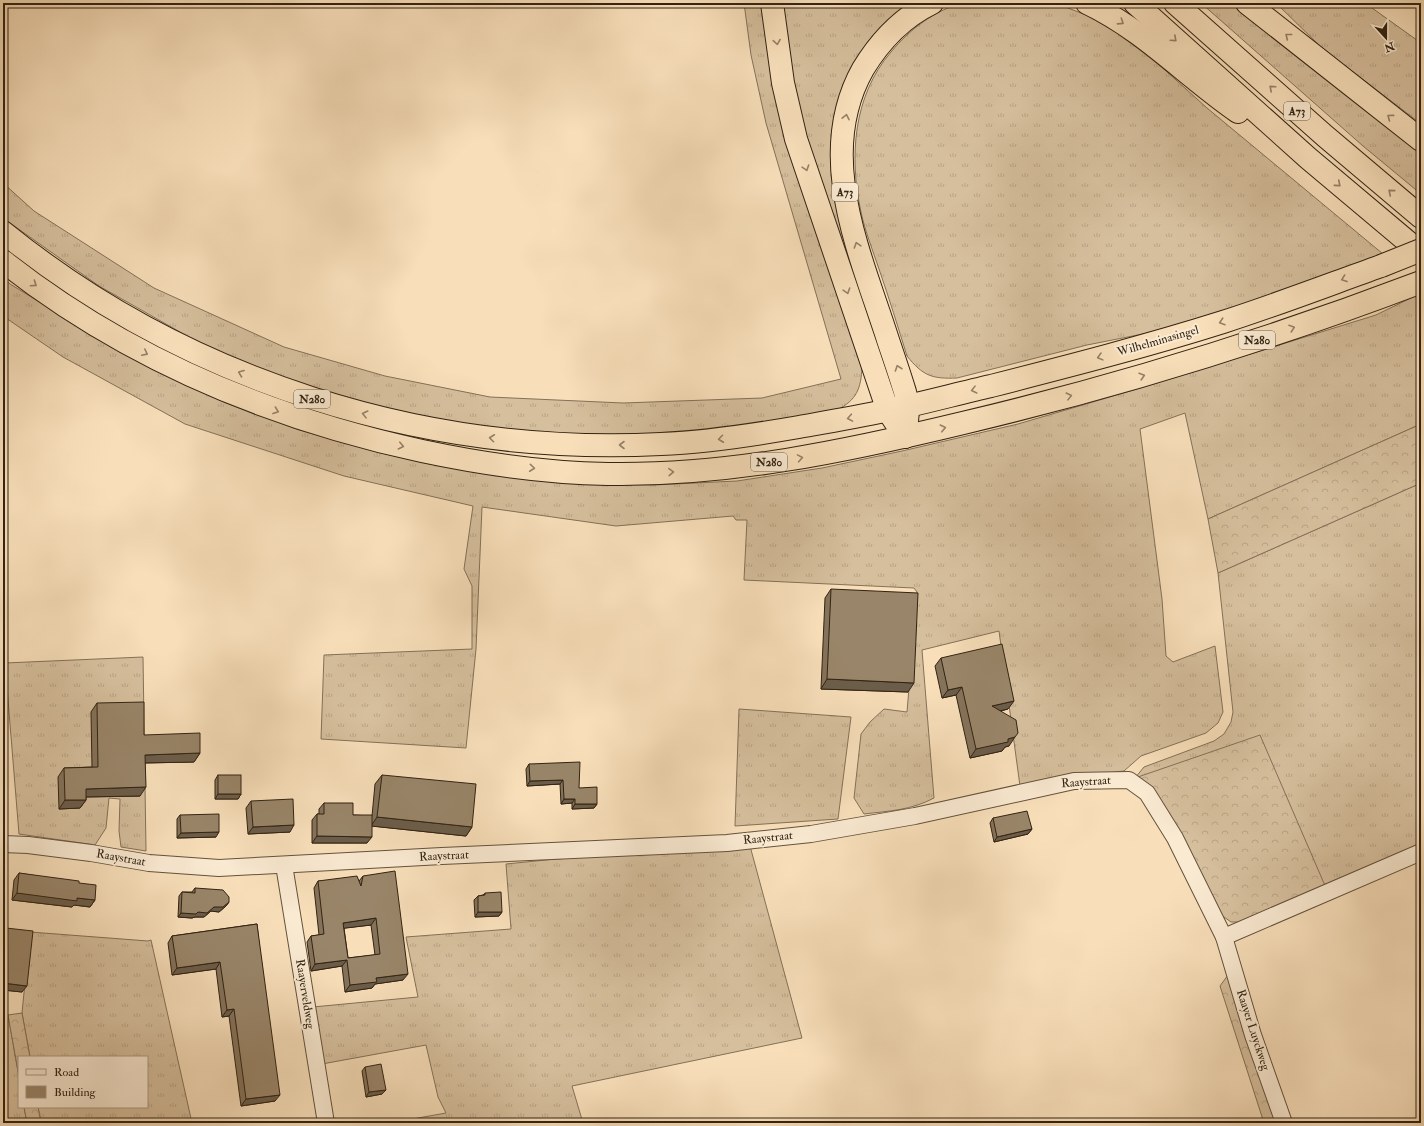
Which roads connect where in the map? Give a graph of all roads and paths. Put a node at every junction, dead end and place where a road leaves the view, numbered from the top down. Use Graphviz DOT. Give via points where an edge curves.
graph roads {
  1 [pos="772,3"];
  2 [pos="932,3"];
  3 [pos="1087,3"];
  4 [pos="1135,3"];
  5 [pos="1175,3"];
  6 [pos="1247,3"];
  7 [pos="1421,140"];
  8 [pos="1308,158"];
  9 [pos="1421,217"];
  10 [pos="3,232"];
  11 [pos="1421,250"];
  12 [pos="1421,253"];
  13 [pos="3,261"];
  14 [pos="1414,285"];
  15 [pos="898,408"];
  16 [pos="905,437"];
  17 [pos="3,844"];
  18 [pos="1421,852"];
  19 [pos="284,866"];
  20 [pos="1224,937"];
  21 [pos="326,1123"];
  22 [pos="1284,1123"];
  1 -- 15 [label="highway, A73, one-way" via="783,83 796,139"];
  15 -- 2 [label="highway, A73, one-way" via="901,378 854,235 844,190 842,146 853,90 870,59 896,28"];
  3 -- 8 [label="highway, A73, one-way" via="1134,30 1216,97"];
  4 -- 8 [label="highway, A73, one-way"];
  9 -- 5 [label="highway, A73, one-way"];
  7 -- 6 [label="highway, one-way"];
  8 -- 12 [label="highway, A73, one-way"];
  15 -- 10 [label="highway, N280, one-way" via="756,434 661,444 512,441 433,430 340,408 236,371 148,329 88,294 57,274"];
  11 -- 15 [label="highway, Wilhelminasingel / N280, one-way, bridge" via="1274,304 1171,338 1067,367"];
  13 -- 16 [label="highway, N280, one-way" via="74,312 135,348 226,391 279,412 335,429 441,455 552,470 632,474 750,465"];
  16 -- 14 [label="highway, N280, one-way" via="1119,383 1220,352"];
  15 -- 16 [label="highway, A73"];
  17 -- 19 [label="street, Raaystraat" via="91,853 149,863 219,868"];
  18 -- 20 [label="street"];
  19 -- 20 [label="street, Raaystraat" via="742,841 811,834 915,816 1074,781 1129,780 1147,793 1175,838"];
  19 -- 21 [label="street, Raayerveldweg"];
  20 -- 22 [label="street, Raayer Luyckweg" via="1253,1035"];
}
